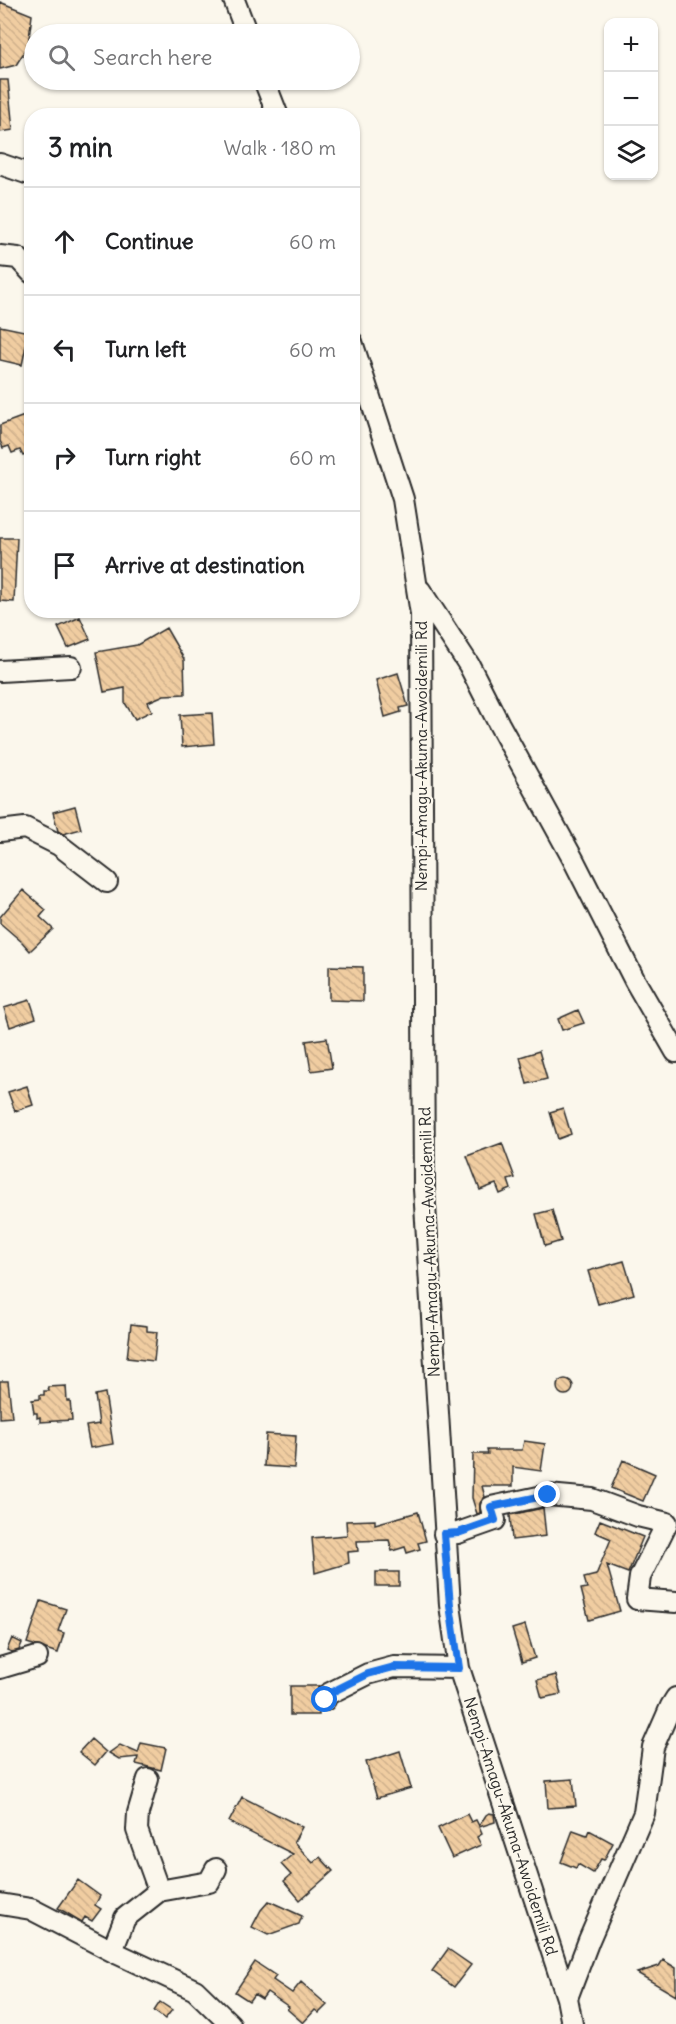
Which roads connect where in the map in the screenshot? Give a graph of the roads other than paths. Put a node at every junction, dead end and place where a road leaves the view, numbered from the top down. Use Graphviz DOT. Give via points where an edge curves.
graph roads {
  1 [pos="234,0"];
  2 [pos="243,24"];
  3 [pos="268,90"];
  4 [pos="275,108"];
  5 [pos="0,164"];
  6 [pos="24,172"];
  7 [pos="0,256"];
  8 [pos="24,264"];
  9 [pos="360,367"];
  10 [pos="416,584"];
  11 [pos="71,667"];
  12 [pos="0,671"];
  13 [pos="0,831"];
  14 [pos="107,882"];
  15 [pos="676,1052"];
  16 [pos="444,1534"];
  17 [pos="676,1602"];
  18 [pos="37,1657"];
  19 [pos="0,1668"];
  20 [pos="459,1668"];
  21 [pos="676,1698"];
  22 [pos="325,1700"];
  23 [pos="148,1779"];
  24 [pos="216,1869"];
  25 [pos="159,1891"];
  26 [pos="0,1904"];
  27 [pos="112,1951"];
  28 [pos="567,1998"];
  29 [pos="230,2024"];
  30 [pos="572,2024"];
  1 -- 2 [label="street"];
  3 -- 4 [label="street"];
  5 -- 6 [label="street"];
  7 -- 8 [label="street" via="18,258"];
  9 -- 10 [label="street, Nempi-Amagu-Akuma-Awoidemili Rd" via="403,499"];
  10 -- 15 [label="street" via="469,665"];
  10 -- 16 [label="street, Nempi-Amagu-Akuma-Awoidemili Rd" via="421,614 424,1189"];
  11 -- 12 [label="street"];
  13 -- 14 [label="street" via="25,828 59,845"];
  16 -- 17 [label="street" via="495,1520 491,1507 548,1495 592,1499 667,1523 640,1577 637,1599"];
  16 -- 20 [label="street, Nempi-Amagu-Akuma-Awoidemili Rd"];
  18 -- 19 [label="street"];
  20 -- 22 [label="street" via="394,1667 368,1674 328,1694"];
  20 -- 28 [label="street, Nempi-Amagu-Akuma-Awoidemili Rd"];
  21 -- 28 [label="street" via="653,1747 644,1813"];
  23 -- 25 [label="street" via="137,1830"];
  24 -- 25 [label="street" via="209,1882"];
  25 -- 27 [label="street" via="125,1918"];
  26 -- 27 [label="street" via="32,1909"];
  27 -- 29 [label="street" via="195,1990"];
  28 -- 30 [label="street, Nempi-Amagu-Akuma-Awoidemili Rd"];
}
